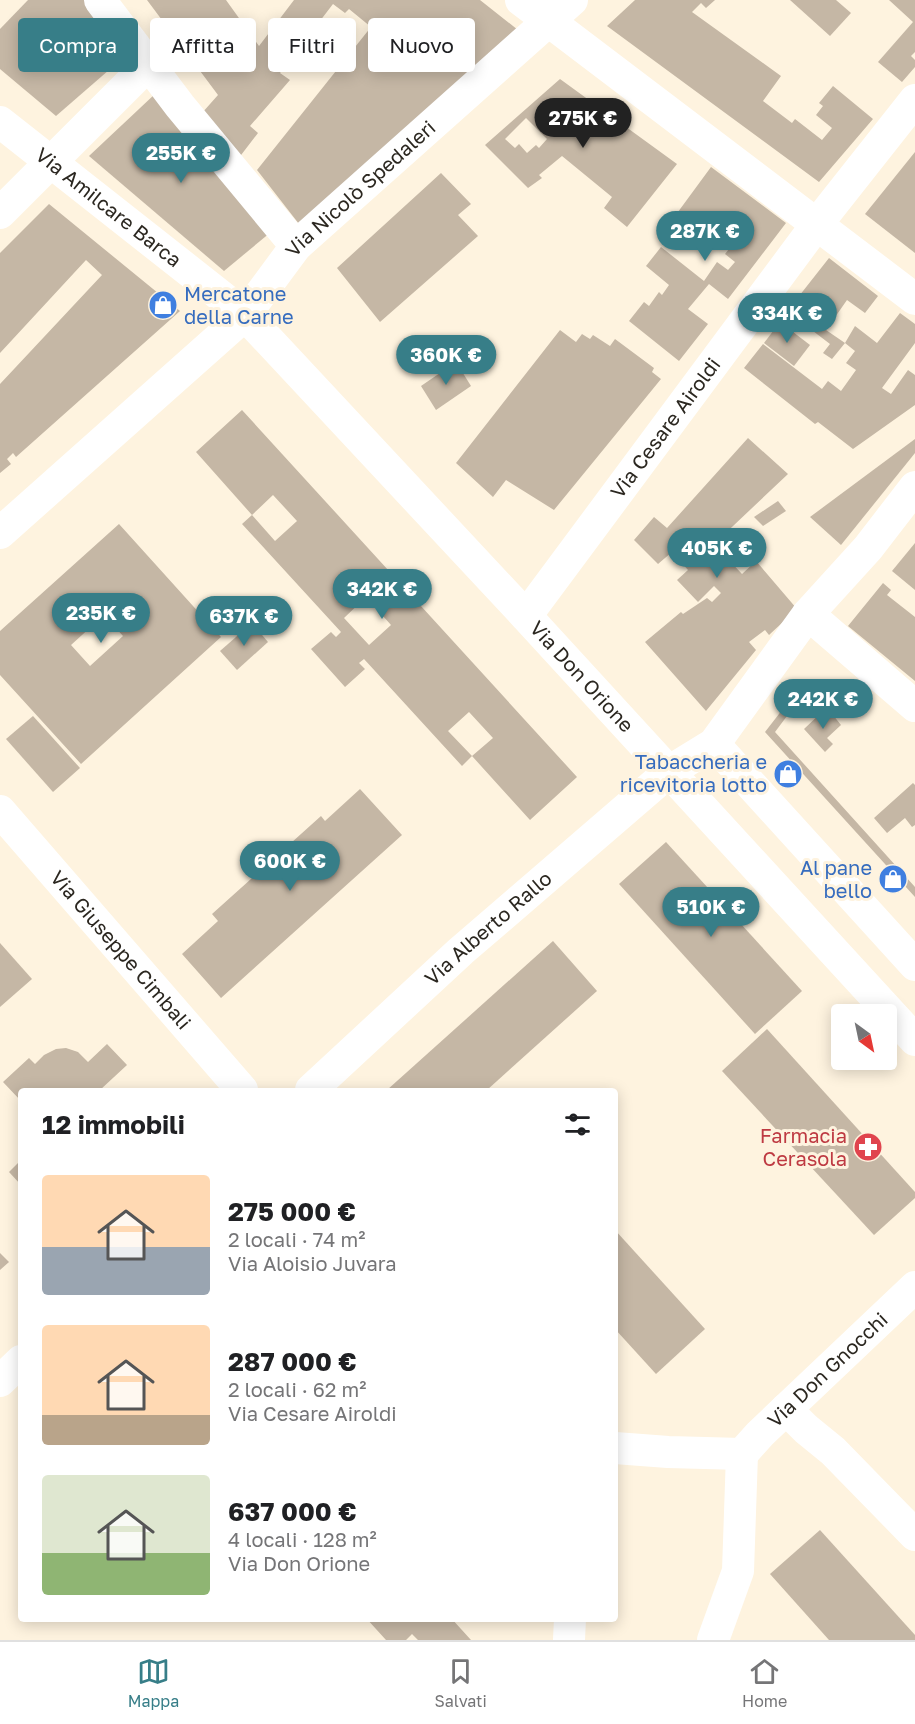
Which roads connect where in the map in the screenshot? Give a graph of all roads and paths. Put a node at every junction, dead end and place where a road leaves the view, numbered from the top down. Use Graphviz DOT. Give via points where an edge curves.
graph roads {
  1 [pos="100,0"];
  2 [pos="521,0"];
  3 [pos="572,0"];
  4 [pos="548,21"];
  5 [pos="148,65"];
  6 [pos="915,100"];
  7 [pos="0,122"];
  8 [pos="51,162"];
  9 [pos="0,213"];
  10 [pos="817,225"];
  11 [pos="296,246"];
  12 [pos="915,299"];
  13 [pos="245,315"];
  14 [pos="915,487"];
  15 [pos="0,533"];
  16 [pos="808,614"];
  17 [pos="526,616"];
  18 [pos="915,706"];
  19 [pos="714,744"];
  20 [pos="670,771"];
  21 [pos="0,811"];
  22 [pos="915,965"];
  23 [pos="915,1040"];
  24 [pos="240,1088"];
  25 [pos="313,1088"];
  26 [pos="915,1287"];
  27 [pos="18,1364"];
  28 [pos="0,1381"];
  29 [pos="786,1409"];
  30 [pos="618,1448"];
  31 [pos="742,1454"];
  32 [pos="915,1535"];
  33 [pos="570,1622"];
  34 [pos="569,1640"];
  35 [pos="713,1640"];
  1 -- 5 [label="street"];
  2 -- 4 [label="street"];
  3 -- 4 [label="street, Via Nicolò Spedaleri"];
  4 -- 10 [label="street"];
  4 -- 11 [label="street, Via Nicolò Spedaleri"];
  5 -- 8 [label="street"];
  5 -- 11 [label="street"];
  6 -- 10 [label="street, Via Cesare Airoldi"];
  7 -- 8 [label="street, Via Amilcare Barca"];
  8 -- 9 [label="street"];
  8 -- 13 [label="street, Via Amilcare Barca"];
  10 -- 12 [label="street"];
  10 -- 17 [label="street, Via Cesare Airoldi"];
  11 -- 13 [label="street, Via Nicolò Spedaleri"];
  13 -- 15 [label="street, Via Nicolò Spedaleri"];
  13 -- 17 [label="street, Via Don Orione"];
  14 -- 16 [label="street" via="868,548"];
  16 -- 18 [label="street"];
  16 -- 19 [label="street"];
  17 -- 20 [label="street, Via Don Orione"];
  19 -- 20 [label="street, Via Alberto Rallo"];
  19 -- 22 [label="street"];
  20 -- 23 [label="street, Via Don Orione"];
  20 -- 25 [label="street, Via Alberto Rallo" via="461,951"];
  21 -- 24 [label="street, Via Giuseppe Cimbali"];
  26 -- 29 [label="street, Via Don Gnocchi"];
  27 -- 28 [label="street"];
  29 -- 31 [label="street, Via Don Gnocchi"];
  29 -- 32 [label="street"];
  30 -- 31 [label="street"];
  31 -- 35 [label="street" via="738,1572"];
  33 -- 34 [label="street"];
}
